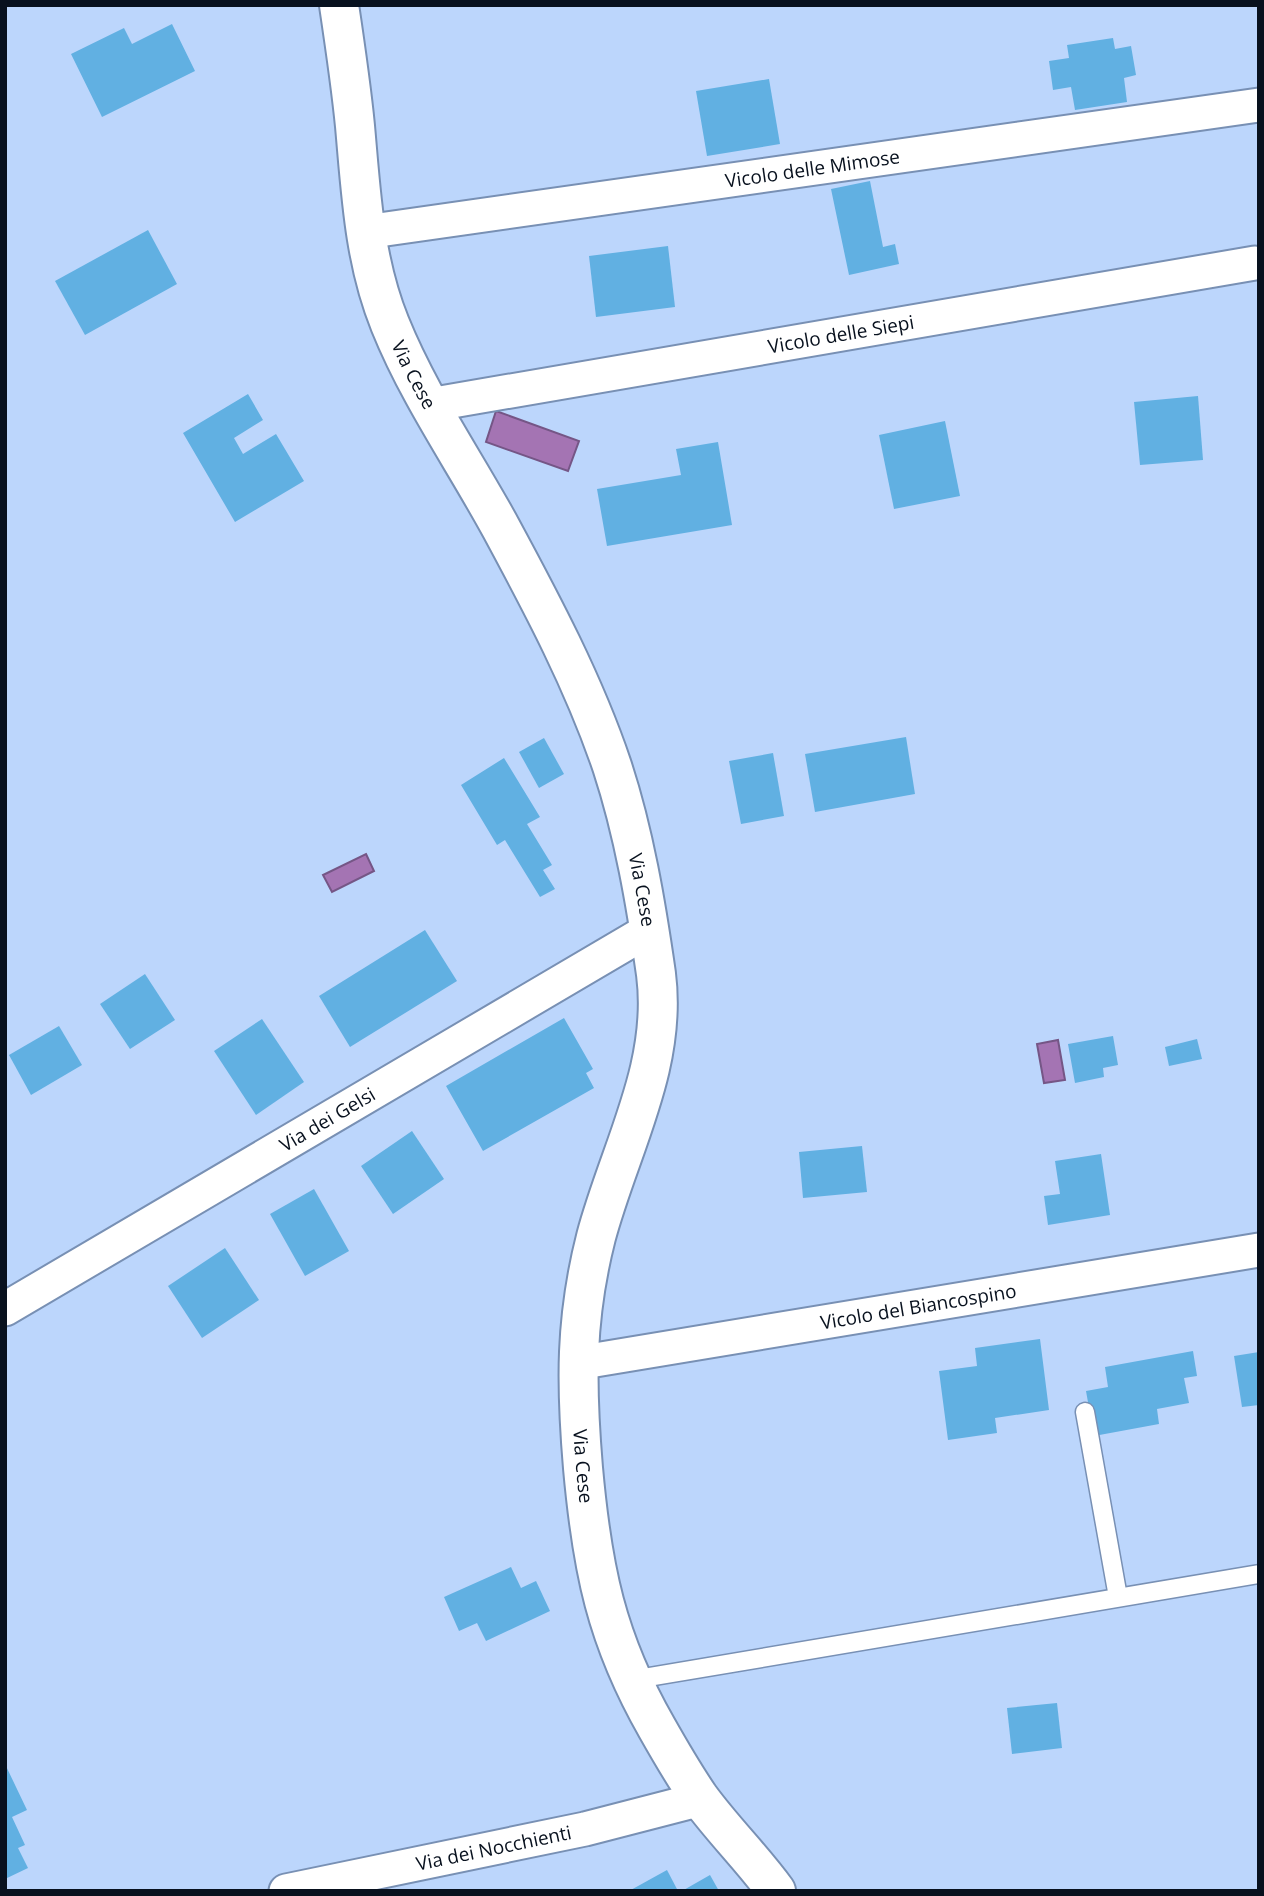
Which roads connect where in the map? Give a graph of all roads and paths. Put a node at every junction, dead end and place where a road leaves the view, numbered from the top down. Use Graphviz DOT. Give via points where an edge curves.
graph roads {
  1 [pos="339,5"];
  2 [pos="1259,105"];
  3 [pos="365,232"];
  4 [pos="1255,263"];
  5 [pos="429,405"];
  6 [pos="649,930"];
  7 [pos="1259,1250"];
  8 [pos="5,1309"];
  9 [pos="577,1363"];
  10 [pos="1085,1412"];
  11 [pos="1259,1574"];
  12 [pos="1118,1597"];
  13 [pos="631,1680"];
  14 [pos="701,1799"];
  15 [pos="286,1891"];
  16 [pos="776,1891"];
  1 -- 3 [label="street, Via Cese"];
  2 -- 3 [label="street, Vicolo delle Mimose"];
  3 -- 5 [label="street, Via Cese" via="389,324"];
  4 -- 5 [label="street, Vicolo delle Siepi"];
  5 -- 6 [label="street, Via Cese" via="539,599 592,712 622,802"];
  6 -- 8 [label="street, Via dei Gelsi"];
  6 -- 9 [label="street, Via Cese" via="658,1004 654,1052 594,1246 582,1304"];
  7 -- 9 [label="street, Vicolo del Biancospino"];
  9 -- 13 [label="street, Via Cese" via="597,1574"];
  10 -- 12 [label="lane"];
  11 -- 12 [label="lane"];
  12 -- 13 [label="lane"];
  13 -- 14 [label="street, Via Cese"];
  14 -- 15 [label="street, Via dei Nocchienti" via="585,1829"];
  14 -- 16 [label="street, Via Cese"];
}
